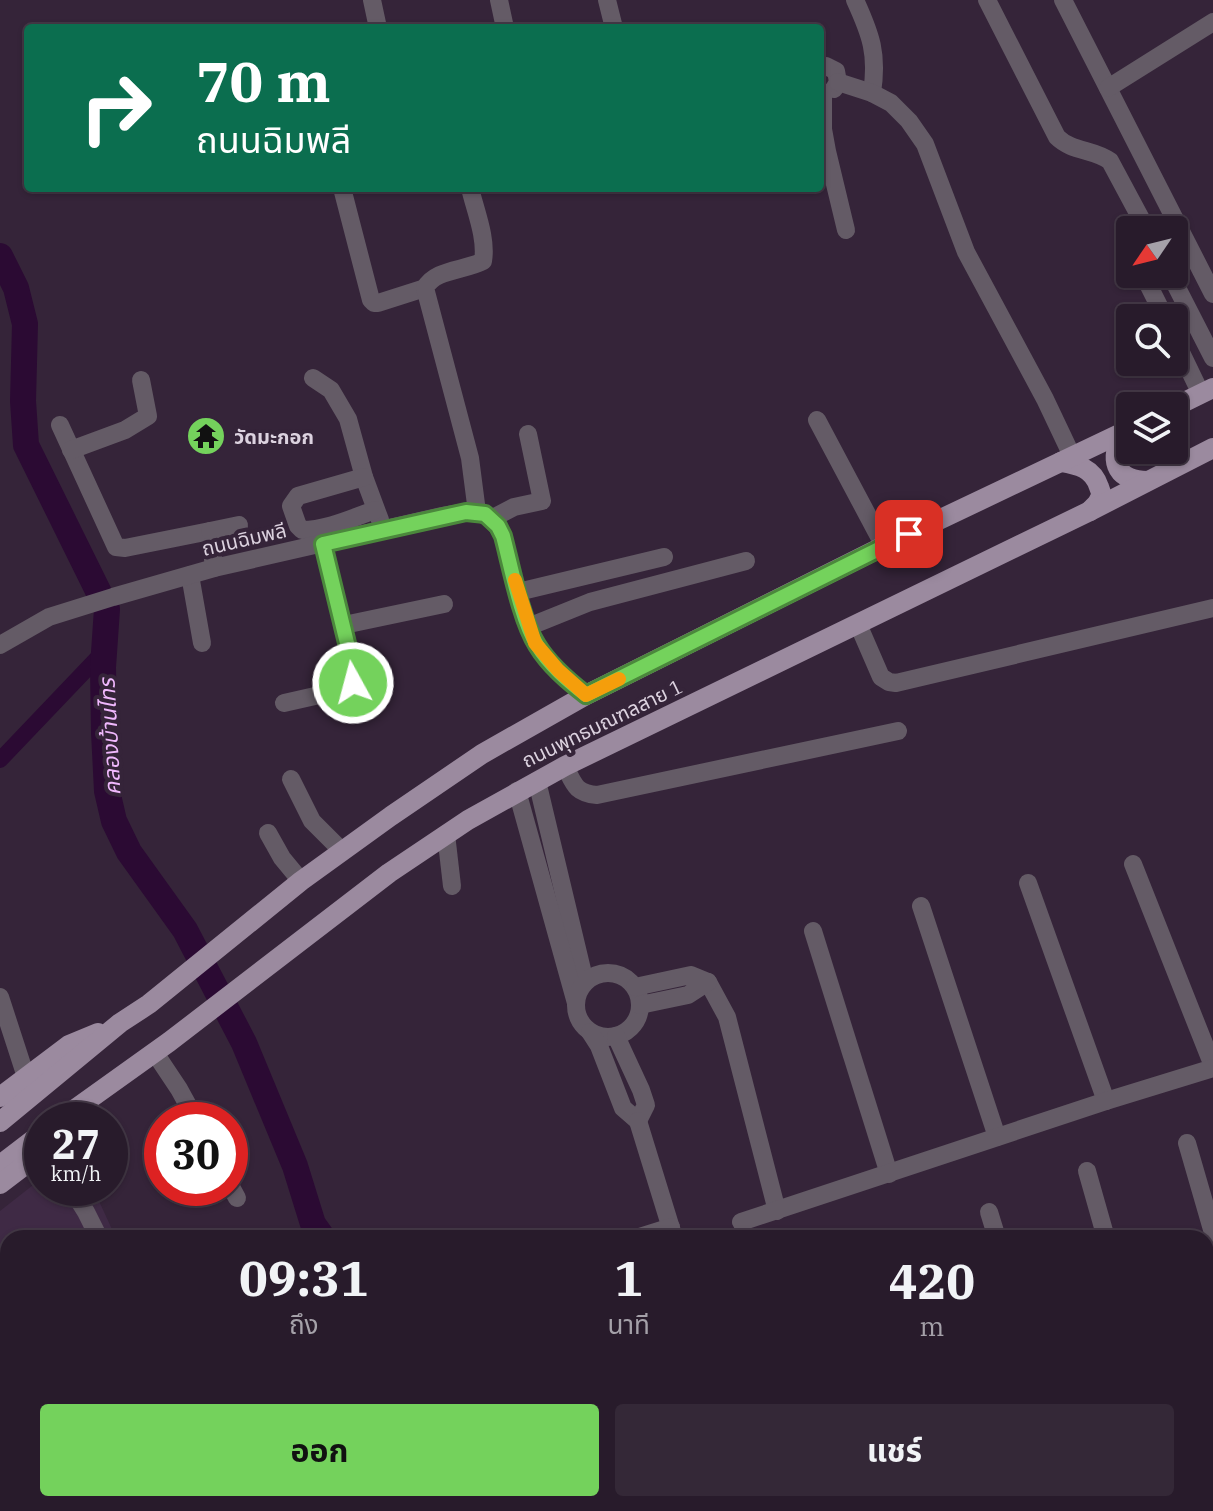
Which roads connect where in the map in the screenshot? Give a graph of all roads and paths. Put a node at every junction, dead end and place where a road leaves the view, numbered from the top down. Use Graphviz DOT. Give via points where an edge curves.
graph roads {
  1 [pos="372,0"];
  2 [pos="499,0"];
  3 [pos="607,0"];
  4 [pos="855,0"];
  5 [pos="987,0"];
  6 [pos="1063,0"];
  7 [pos="1213,22"];
  8 [pos="377,24"];
  9 [pos="504,24"];
  10 [pos="613,24"];
  11 [pos="824,66"];
  12 [pos="1108,88"];
  13 [pos="827,89"];
  14 [pos="872,93"];
  15 [pos="824,119"];
  16 [pos="824,134"];
  17 [pos="343,192"];
  18 [pos="471,192"];
  19 [pos="1139,216"];
  20 [pos="846,230"];
  21 [pos="425,288"];
  22 [pos="1177,288"];
  23 [pos="1213,294"];
  24 [pos="1213,358"];
  25 [pos="1188,360"];
  26 [pos="313,378"];
  27 [pos="141,380"];
  28 [pos="1207,391"];
  29 [pos="1188,400"];
  30 [pos="148,416"];
  31 [pos="817,420"];
  32 [pos="60,425"];
  33 [pos="157,433"];
  34 [pos="528,434"];
  35 [pos="1116,436"];
  36 [pos="1213,448"];
  37 [pos="71,450"];
  38 [pos="1067,459"];
  39 [pos="1117,464"];
  40 [pos="364,477"];
  41 [pos="1147,481"];
  42 [pos="375,510"];
  43 [pos="1090,511"];
  44 [pos="484,515"];
  45 [pos="239,525"];
  46 [pos="385,530"];
  47 [pos="210,531"];
  48 [pos="323,544"];
  49 [pos="884,546"];
  50 [pos="664,557"];
  51 [pos="746,561"];
  52 [pos="214,568"];
  53 [pos="190,575"];
  54 [pos="518,592"];
  55 [pos="444,604"];
  56 [pos="1213,608"];
  57 [pos="858,624"];
  58 [pos="344,625"];
  59 [pos="528,627"];
  60 [pos="1,641"];
  61 [pos="202,643"];
  62 [pos="586,695"];
  63 [pos="284,703"];
  64 [pos="898,731"];
  65 [pos="565,766"];
  66 [pos="291,779"];
  67 [pos="537,781"];
  68 [pos="517,791"];
  69 [pos="268,833"];
  70 [pos="446,834"];
  71 [pos="342,851"];
  72 [pos="1133,864"];
  73 [pos="301,881"];
  74 [pos="1028,883"];
  75 [pos="452,886"];
  76 [pos="921,906"];
  77 [pos="813,931"];
  78 [pos="585,982"];
  79 [pos="638,996"];
  80 [pos="0,997"];
  81 [pos="576,1003"];
  82 [pos="120,1023"];
  83 [pos="590,1032"];
  84 [pos="616,1036"];
  85 [pos="155,1053"];
  86 [pos="1213,1067"];
  87 [pos="26,1077"];
  88 [pos="0,1096"];
  89 [pos="1106,1101"];
  90 [pos="86,1102"];
  91 [pos="103,1102"];
  92 [pos="186,1102"];
  93 [pos="638,1121"];
  94 [pos="0,1122"];
  95 [pos="997,1137"];
  96 [pos="1187,1143"];
  97 [pos="24,1154"];
  98 [pos="24,1158"];
  99 [pos="0,1165"];
  100 [pos="1087,1171"];
  101 [pos="889,1174"];
  102 [pos="0,1184"];
  103 [pos="82,1206"];
  104 [pos="777,1211"];
  105 [pos="989,1212"];
  106 [pos="741,1222"];
  107 [pos="95,1230"];
  108 [pos="671,1230"];
  109 [pos="995,1230"];
  110 [pos="1104,1230"];
  111 [pos="1212,1230"];
  1 -- 8 [label="street"];
  2 -- 9 [label="street"];
  3 -- 10 [label="street"];
  4 -- 14 [label="street" via="875,54"];
  5 -- 19 [label="street" via="1057,137 1110,161"];
  6 -- 12 [label="street"];
  7 -- 12 [label="street"];
  11 -- 13 [label="street" via="836,71"];
  12 -- 23 [label="street"];
  13 -- 14 [label="street"];
  13 -- 15 [label="street"];
  14 -- 38 [label="street" via="891,103 925,144 966,252 1045,399"];
  16 -- 20 [label="street"];
  17 -- 21 [label="street" via="371,300 378,303"];
  18 -- 21 [label="street" via="483,261 436,275"];
  21 -- 44 [label="street"];
  22 -- 24 [label="street"];
  25 -- 28 [label="street"];
  26 -- 40 [label="street" via="331,390 348,419"];
  27 -- 30 [label="street"];
  28 -- 29 [label="main road"];
  30 -- 33 [label="street"];
  30 -- 37 [label="street"];
  31 -- 49 [label="street"];
  32 -- 37 [label="street"];
  34 -- 44 [label="street, ถนนฉิมพลี" via="542,501"];
  35 -- 38 [label="main road, ถนนพุทธมณฑลสาย 1"];
  36 -- 41 [label="main road, ถนนพุทธมณฑลสาย 1"];
  37 -- 47 [label="street" via="116,547"];
  38 -- 43 [label="main road" via="1095,476 1101,494"];
  38 -- 49 [label="main road, ถนนพุทธมณฑลสาย 1"];
  39 -- 41 [label="main road" via="1129,478"];
  40 -- 42 [label="street"];
  40 -- 42 [label="street" via="298,496 291,506 298,526 307,531"];
  41 -- 43 [label="main road, ถนนพุทธมณฑลสาย 1"];
  42 -- 46 [label="street"];
  43 -- 57 [label="main road, ถนนพุทธมณฑลสาย 1"];
  44 -- 46 [label="street, ถนนฉิมพลี" via="442,516"];
  44 -- 54 [label="street" via="503,536"];
  45 -- 47 [label="street"];
  46 -- 48 [label="street, ถนนฉิมพลี"];
  47 -- 52 [label="street"];
  48 -- 52 [label="street, ถนนฉิมพลี"];
  48 -- 58 [label="street"];
  49 -- 62 [label="main road, ถนนพุทธมณฑลสาย 1"];
  50 -- 54 [label="street"];
  51 -- 59 [label="street" via="590,602"];
  52 -- 53 [label="street, ถนนฉิมพลี"];
  53 -- 60 [label="street, ถนนฉิมพลี" via="49,617"];
  53 -- 61 [label="street"];
  54 -- 59 [label="street"];
  55 -- 58 [label="street"];
  56 -- 57 [label="street" via="896,683 881,677"];
  57 -- 65 [label="main road, ถนนพุทธมณฑลสาย 1"];
  58 -- 63 [label="street" via="353,683"];
  59 -- 62 [label="street" via="541,652"];
  62 -- 71 [label="main road, ถนนพุทธมณฑลสาย 1" via="482,754"];
  64 -- 65 [label="street" via="597,795 578,789"];
  65 -- 67 [label="main road, ถนนพุทธมณฑลสาย 1"];
  66 -- 71 [label="street" via="312,821"];
  67 -- 68 [label="main road, ถนนพุทธมณฑลสาย 1"];
  67 -- 78 [label="street"];
  68 -- 70 [label="main road, ถนนพุทธมณฑลสาย 1"];
  68 -- 81 [label="street"];
  69 -- 73 [label="street"];
  70 -- 75 [label="street"];
  70 -- 85 [label="main road, ถนนพุทธมณฑลสาย 1"];
  71 -- 73 [label="main road, ถนนพุทธมณฑลสาย 1"];
  72 -- 86 [label="street"];
  73 -- 82 [label="main road, ถนนพุทธมณฑลสาย 1"];
  74 -- 89 [label="street"];
  76 -- 95 [label="street"];
  77 -- 101 [label="street"];
  78 -- 79 [label="street" via="593,975 615,973 625,977"];
  78 -- 81 [label="street"];
  79 -- 84 [label="street" via="638,1016"];
  79 -- 104 [label="street" via="688,995 708,982 727,1017"];
  80 -- 87 [label="street"];
  81 -- 83 [label="street" via="579,1019"];
  82 -- 87 [label="main road" via="69,1045"];
  82 -- 94 [label="main road, ถนนพุทธมณฑลสาย 1"];
  83 -- 84 [label="street"];
  83 -- 93 [label="street" via="623,1108"];
  84 -- 93 [label="street" via="646,1105"];
  85 -- 90 [label="main road, ถนนพุทธมณฑลสาย 1"];
  85 -- 91 [label="main road"];
  85 -- 92 [label="street"];
  86 -- 89 [label="street"];
  87 -- 88 [label="main road"];
  89 -- 95 [label="street"];
  93 -- 108 [label="street"];
  95 -- 101 [label="street"];
  96 -- 111 [label="street"];
  97 -- 99 [label="main road"];
  98 -- 102 [label="main road"];
  100 -- 110 [label="street"];
  101 -- 104 [label="street"];
  103 -- 107 [label="street"];
  104 -- 106 [label="street"];
  105 -- 109 [label="street"];
}
